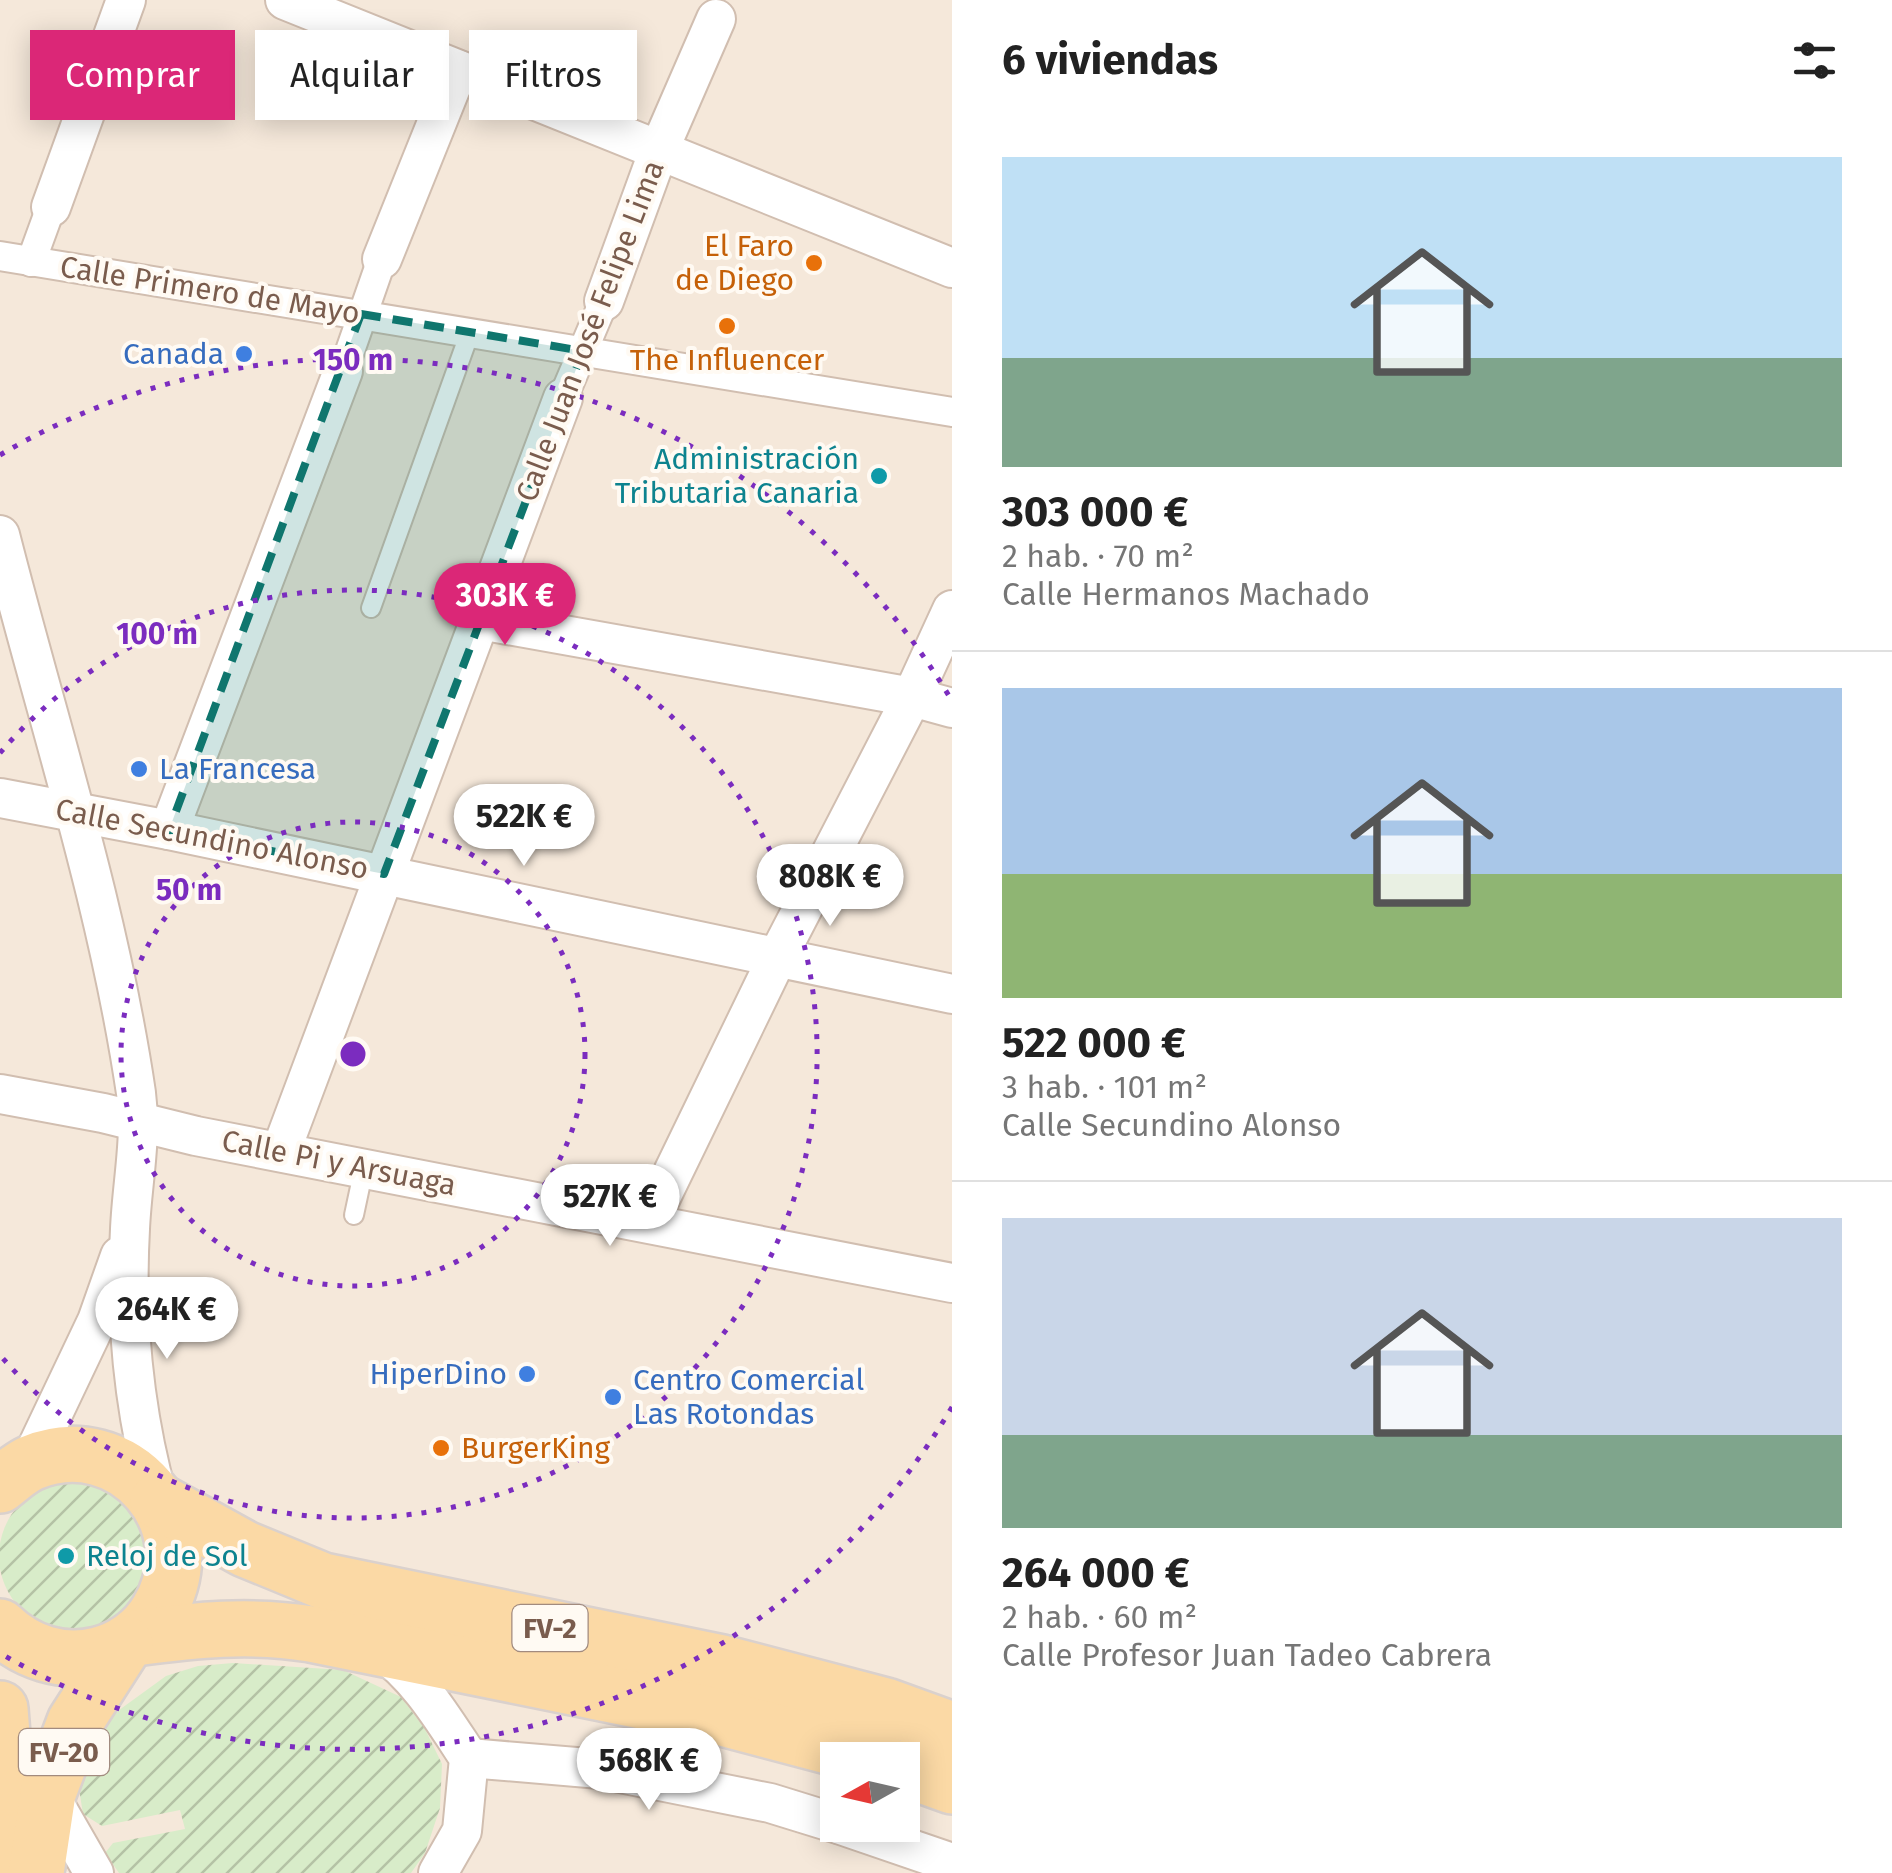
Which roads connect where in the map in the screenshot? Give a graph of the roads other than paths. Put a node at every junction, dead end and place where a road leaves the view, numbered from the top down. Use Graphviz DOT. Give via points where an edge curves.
graph roads {
  1 [pos="126,0"];
  2 [pos="286,0"];
  3 [pos="716,20"];
  4 [pos="458,70"];
  5 [pos="659,150"];
  6 [pos="51,208"];
  7 [pos="0,256"];
  8 [pos="382,260"];
  9 [pos="31,262"];
  10 [pos="952,268"];
  11 [pos="604,301"];
  12 [pos="361,314"];
  13 [pos="470,332"];
  14 [pos="583,351"];
  15 [pos="343,371"];
  16 [pos="563,398"];
  17 [pos="952,412"];
  18 [pos="0,534"];
  19 [pos="371,608"];
  20 [pos="952,610"];
  21 [pos="480,620"];
  22 [pos="912,698"];
  23 [pos="952,708"];
  24 [pos="0,798"];
  25 [pos="76,810"];
  26 [pos="169,830"];
  27 [pos="384,874"];
  28 [pos="778,956"];
  29 [pos="952,994"];
  30 [pos="0,1094"];
  31 [pos="138,1122"];
  32 [pos="280,1151"];
  33 [pos="364,1167"];
  34 [pos="354,1215"];
  35 [pos="649,1222"];
  36 [pos="130,1230"];
  37 [pos="952,1283"];
  38 [pos="12,1474"];
  39 [pos="158,1501"];
  40 [pos="0,1627"];
  41 [pos="130,1641"];
  42 [pos="373,1645"];
  43 [pos="952,1730"];
  44 [pos="1,1733"];
  45 [pos="820,1744"];
  46 [pos="469,1758"];
  47 [pos="920,1774"];
  48 [pos="952,1786"];
  49 [pos="28,1798"];
  50 [pos="820,1818"];
  51 [pos="462,1831"];
  52 [pos="891,1842"];
  53 [pos="952,1863"];
  54 [pos="1,1873"];
  55 [pos="13,1873"];
  56 [pos="36,1873"];
  57 [pos="94,1873"];
  58 [pos="438,1873"];
  59 [pos="464,1873"];
  1 -- 6 [label="street"];
  2 -- 4 [label="street"];
  3 -- 5 [label="street, Calle Juan José Felipe Lima"];
  4 -- 5 [label="street"];
  4 -- 8 [label="street"];
  5 -- 10 [label="street"];
  5 -- 11 [label="street, Calle Juan José Felipe Lima"];
  6 -- 9 [label="street"];
  7 -- 9 [label="street, Calle Primero de Mayo"];
  8 -- 12 [label="street"];
  9 -- 12 [label="street, Calle Primero de Mayo"];
  11 -- 14 [label="street, Calle Juan José Felipe Lima"];
  12 -- 13 [label="street, Calle Primero de Mayo"];
  12 -- 15 [label="street"];
  13 -- 14 [label="street, Calle Primero de Mayo"];
  13 -- 19 [label="lane"];
  14 -- 16 [label="street, Calle Juan José Felipe Lima"];
  14 -- 17 [label="street, Calle Primero de Mayo"];
  15 -- 26 [label="street"];
  16 -- 21 [label="street, Calle Juan José Felipe Lima"];
  18 -- 25 [label="street"];
  20 -- 22 [label="street"];
  21 -- 22 [label="street"];
  21 -- 27 [label="street, Calle Juan José Felipe Lima"];
  22 -- 23 [label="street"];
  22 -- 28 [label="street"];
  24 -- 25 [label="street, Calle Secundino Alonso"];
  25 -- 26 [label="street, Calle Secundino Alonso"];
  25 -- 31 [label="street" via="122,1011"];
  26 -- 27 [label="street, Calle Secundino Alonso"];
  27 -- 28 [label="street, Calle Secundino Alonso"];
  27 -- 32 [label="street, Calle Juan José Felipe Lima"];
  28 -- 29 [label="street, Calle Secundino Alonso"];
  28 -- 35 [label="street"];
  30 -- 31 [label="street, Calle Pi y Arsuaga"];
  31 -- 32 [label="street, Calle Pi y Arsuaga"];
  31 -- 36 [label="street"];
  32 -- 33 [label="street, Calle Pi y Arsuaga"];
  33 -- 34 [label="lane"];
  33 -- 35 [label="street, Calle Pi y Arsuaga"];
  35 -- 37 [label="street, Calle Pi y Arsuaga"];
  36 -- 38 [label="street" via="97,1321"];
  36 -- 39 [label="street" via="134,1385"];
  38 -- 39 [label="main road" via="60,1455 88,1455 115,1463"];
  39 -- 41 [label="main road" via="172,1535 174,1566 153,1620"];
  39 -- 43 [label="main road, FV-2" via="245,1550 323,1581 722,1664"];
  40 -- 41 [label="main road" via="51,1656 84,1658"];
  41 -- 42 [label="main road, FV-2" via="267,1627"];
  41 -- 49 [label="main road, FV-20"];
  42 -- 45 [label="main road, FV-2"];
  42 -- 46 [label="street" via="405,1669"];
  44 -- 49 [label="main road, FV-20"];
  46 -- 50 [label="street" via="600,1769"];
  46 -- 51 [label="street"];
  47 -- 48 [label="main road"];
  49 -- 54 [label="street"];
  49 -- 55 [label="main road, FV-20"];
  49 -- 56 [label="main road, FV-20"];
  49 -- 57 [label="street"];
  51 -- 58 [label="street"];
  51 -- 59 [label="street"];
  52 -- 53 [label="street"];
}
